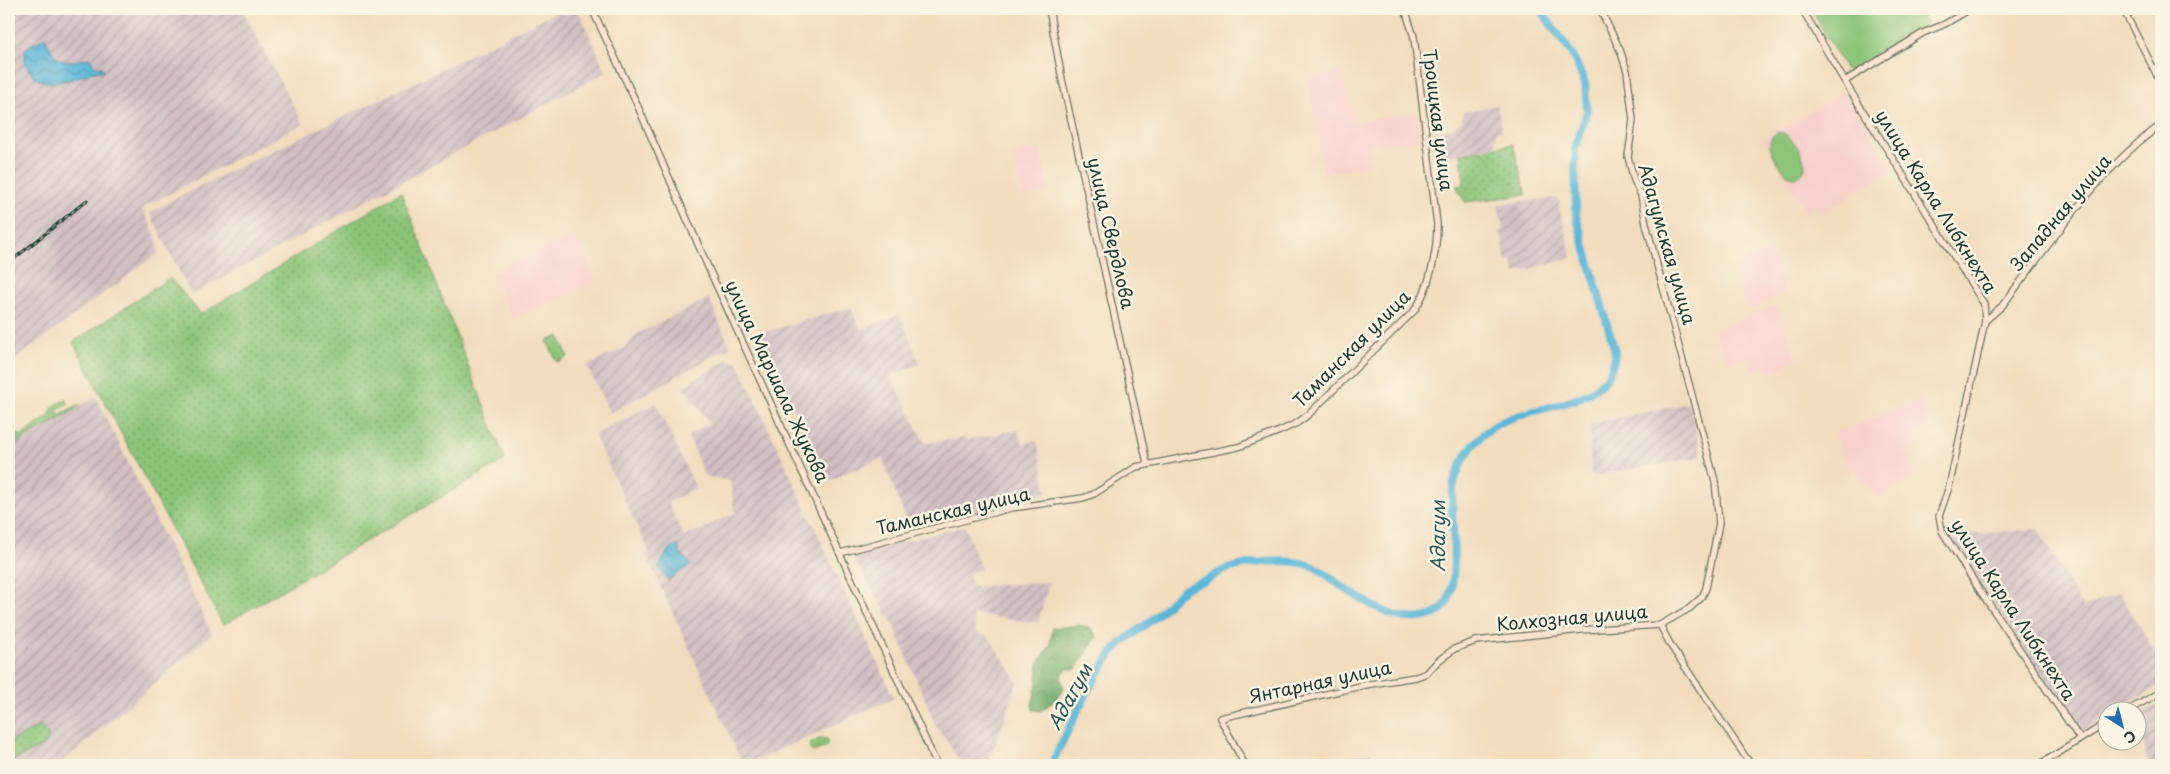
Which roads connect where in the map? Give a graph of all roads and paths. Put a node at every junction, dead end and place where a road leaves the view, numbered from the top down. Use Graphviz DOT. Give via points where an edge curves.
graph roads {
  1 [pos="592,9"];
  2 [pos="1050,9"];
  3 [pos="1405,9"];
  4 [pos="1600,9"];
  5 [pos="1802,9"];
  6 [pos="1970,9"];
  7 [pos="2122,9"];
  8 [pos="1844,81"];
  9 [pos="2161,83"];
  10 [pos="2161,126"];
  11 [pos="1437,236"];
  12 [pos="1985,321"];
  13 [pos="1709,460"];
  14 [pos="1147,463"];
  15 [pos="840,553"];
  16 [pos="1660,625"];
  17 [pos="1427,673"];
  18 [pos="2161,692"];
  19 [pos="2143,702"];
  20 [pos="2098,728"];
  21 [pos="2080,739"];
  22 [pos="938,765"];
  23 [pos="1245,765"];
  24 [pos="1751,765"];
  25 [pos="2039,765"];
  1 -- 15 [label="main road, улица Маршала Жукова"];
  2 -- 14 [label="main road, улица Свердлова" via="1062,79"];
  3 -- 11 [label="main road, Троицкая улица" via="1414,37 1420,77"];
  4 -- 13 [label="main road, Адагумская улица" via="1627,71 1633,120 1630,167 1641,196"];
  5 -- 8 [label="main road, улица Карла Либкнехта"];
  6 -- 8 [label="main road"];
  7 -- 9 [label="main road"];
  8 -- 12 [label="main road, улица Карла Либкнехта" via="1982,300 1986,309"];
  10 -- 12 [label="main road, Западная улица" via="2096,186 2002,306"];
  11 -- 14 [label="main road, Таманская улица" via="1422,299 1414,311 1303,419 1238,447"];
  12 -- 21 [label="main road, улица Карла Либкнехта" via="1949,488 1939,516 1942,531"];
  13 -- 16 [label="main road, Колхозная улица" via="1719,523 1706,588 1690,608"];
  14 -- 15 [label="main road, Таманская улица" via="1083,498 1011,508"];
  15 -- 22 [label="main road, улица Маршала Жукова"];
  16 -- 17 [label="main road, Колхозная улица" via="1476,642 1445,655"];
  16 -- 24 [label="main road"];
  17 -- 23 [label="main road, Янтарная улица" via="1220,718"];
  18 -- 19 [label="main road"];
  20 -- 21 [label="main road"];
  21 -- 25 [label="main road"];
}
